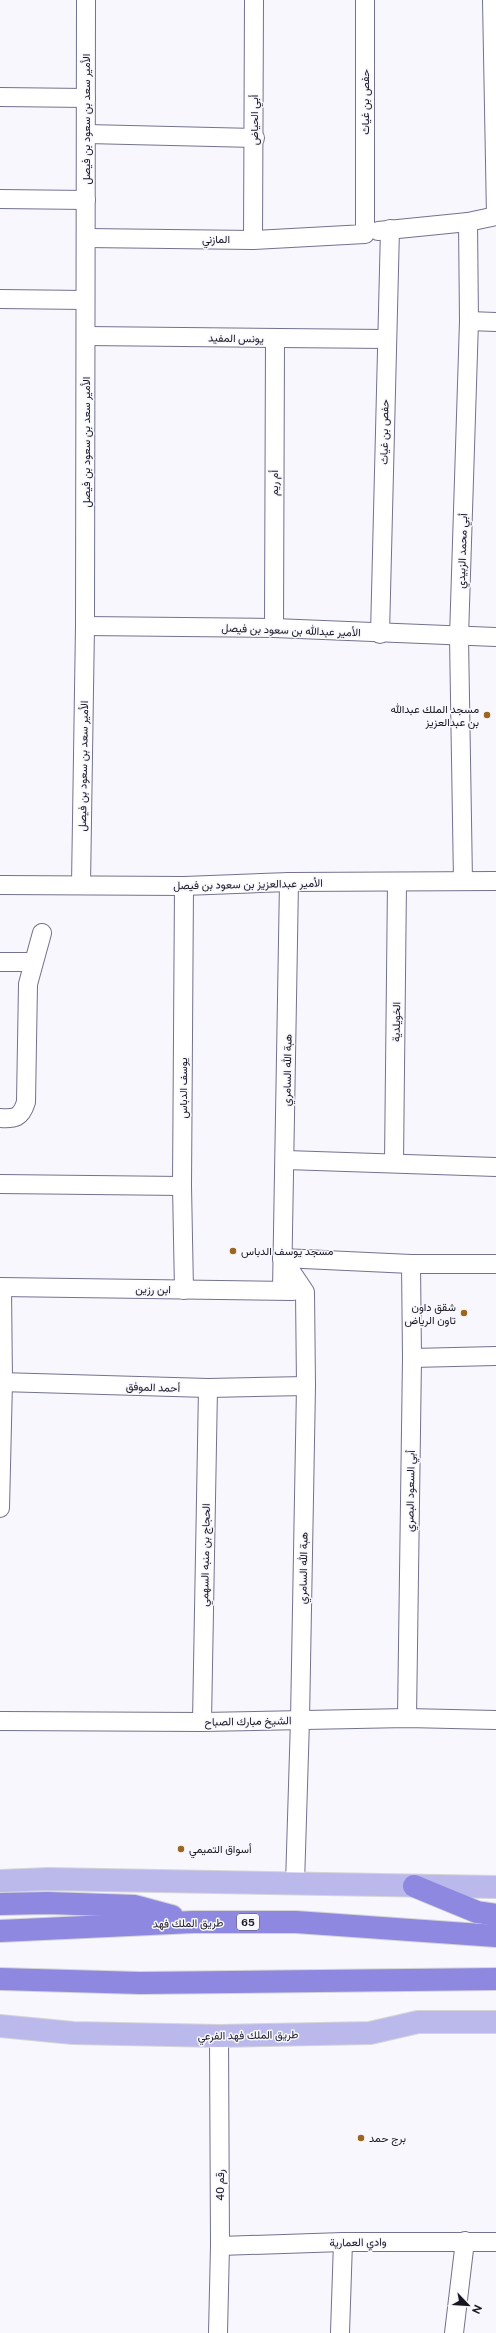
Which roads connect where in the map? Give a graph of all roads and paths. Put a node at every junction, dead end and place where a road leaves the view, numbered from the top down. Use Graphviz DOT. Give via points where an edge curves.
graph roads {
  1 [pos="86,0"];
  2 [pos="254,0"];
  3 [pos="365,0"];
  4 [pos="492,0"];
  5 [pos="0,97"];
  6 [pos="86,98"];
  7 [pos="87,134"];
  8 [pos="255,138"];
  9 [pos="0,199"];
  10 [pos="86,200"];
  11 [pos="496,216"];
  12 [pos="468,222"];
  13 [pos="390,229"];
  14 [pos="365,234"];
  15 [pos="86,238"];
  16 [pos="253,240"];
  17 [pos="0,299"];
  18 [pos="85,300"];
  19 [pos="469,321"];
  20 [pos="496,322"];
  21 [pos="86,336"];
  22 [pos="275,338"];
  23 [pos="386,339"];
  24 [pos="85,626"];
  25 [pos="274,628"];
  26 [pos="380,634"];
  27 [pos="459,637"];
  28 [pos="496,637"];
  29 [pos="463,881"];
  30 [pos="496,881"];
  31 [pos="289,882"];
  32 [pos="397,882"];
  33 [pos="81,885"];
  34 [pos="0,886"];
  35 [pos="184,886"];
  36 [pos="42,933"];
  37 [pos="0,962"];
  38 [pos="33,962"];
  39 [pos="0,1118"];
  40 [pos="286,1160"];
  41 [pos="394,1163"];
  42 [pos="496,1167"];
  43 [pos="0,1184"];
  44 [pos="182,1186"];
  45 [pos="282,1258"];
  46 [pos="411,1264"];
  47 [pos="496,1264"];
  48 [pos="1,1287"];
  49 [pos="184,1290"];
  50 [pos="282,1290"];
  51 [pos="305,1292"];
  52 [pos="496,1356"];
  53 [pos="412,1358"];
  54 [pos="1,1382"];
  55 [pos="306,1386"];
  56 [pos="208,1388"];
  57 [pos="0,1508"];
  58 [pos="407,1718"];
  59 [pos="300,1720"];
  60 [pos="496,1720"];
  61 [pos="0,1721"];
  62 [pos="202,1722"];
  63 [pos="0,1881"];
  64 [pos="295,1884"];
  65 [pos="414,1886"];
  66 [pos="496,1887"];
  67 [pos="0,1904"];
  68 [pos="496,1915"];
  69 [pos="193,1922"];
  70 [pos="0,1932"];
  71 [pos="496,1936"];
  72 [pos="0,1979"];
  73 [pos="496,1979"];
  74 [pos="56,1980"];
  75 [pos="0,1990"];
  76 [pos="496,2022"];
  77 [pos="0,2026"];
  78 [pos="0,2033"];
  79 [pos="73,2033"];
  80 [pos="219,2036"];
  81 [pos="465,2241"];
  82 [pos="343,2242"];
  83 [pos="496,2242"];
  84 [pos="220,2246"];
  85 [pos="218,2333"];
  86 [pos="340,2333"];
  87 [pos="454,2333"];
  1 -- 6 [label="street, الأمير سعد بن سعود بن فيصل"];
  2 -- 8 [label="street, أبي الحياض"];
  3 -- 14 [label="street, حفص بن غياث"];
  4 -- 11 [label="street"];
  5 -- 6 [label="street"];
  6 -- 7 [label="street, الأمير سعد بن سعود بن فيصل"];
  7 -- 8 [label="street"];
  7 -- 10 [label="street, الأمير سعد بن سعود بن فيصل"];
  8 -- 16 [label="street, أبي الحياض"];
  9 -- 10 [label="street"];
  10 -- 15 [label="street, الأمير سعد بن سعود بن فيصل"];
  11 -- 12 [label="street"];
  12 -- 13 [label="street"];
  12 -- 19 [label="street, أبي محمد الزبيدي"];
  13 -- 14 [label="street"];
  13 -- 23 [label="street, حفص بن غياث"];
  14 -- 16 [label="street, المازني"];
  15 -- 16 [label="street, المازني"];
  15 -- 18 [label="street, الأمير سعد بن سعود بن فيصل"];
  17 -- 18 [label="street"];
  18 -- 21 [label="street, الأمير سعد بن سعود بن فيصل"];
  19 -- 20 [label="street"];
  19 -- 27 [label="street, أبي محمد الزبيدي"];
  21 -- 22 [label="street, يونس المفيد"];
  21 -- 24 [label="street, الأمير سعد بن سعود بن فيصل"];
  22 -- 23 [label="street, يونس المفيد"];
  22 -- 25 [label="street, أم ريم"];
  23 -- 26 [label="street, حفص بن غياث"];
  24 -- 25 [label="street, الأمير عبدالله بن سعود بن فيصل"];
  24 -- 33 [label="street, الأمير سعد بن سعود بن فيصل"];
  25 -- 26 [label="street, الأمير عبدالله بن سعود بن فيصل"];
  26 -- 27 [label="street, الأمير عبدالله بن سعود بن فيصل"];
  27 -- 28 [label="street, الأمير عبدالله بن سعود بن فيصل"];
  27 -- 29 [label="street, أبي محمد الزبيدي"];
  29 -- 30 [label="street, الأمير عبدالعزيز بن سعود بن فيصل"];
  29 -- 32 [label="street, الأمير عبدالعزيز بن سعود بن فيصل"];
  31 -- 32 [label="street, الأمير عبدالعزيز بن سعود بن فيصل"];
  31 -- 35 [label="street, الأمير عبدالعزيز بن سعود بن فيصل"];
  31 -- 40 [label="street, هبة الله السامري"];
  32 -- 41 [label="street, الخويلدية"];
  33 -- 34 [label="street, الأمير عبدالعزيز بن سعود بن فيصل"];
  33 -- 35 [label="street, الأمير عبدالعزيز بن سعود بن فيصل"];
  35 -- 44 [label="street, يوسف الدباس"];
  36 -- 38 [label="street"];
  37 -- 38 [label="street"];
  38 -- 39 [label="street" via="28,984 26,1102 23,1114 14,1119"];
  40 -- 41 [label="street"];
  40 -- 45 [label="street, هبة الله السامري"];
  41 -- 42 [label="street"];
  43 -- 44 [label="street"];
  44 -- 49 [label="street, يوسف الدباس"];
  45 -- 46 [label="street"];
  45 -- 50 [label="street, هبة الله السامري"];
  45 -- 51 [label="street"];
  46 -- 47 [label="street"];
  46 -- 53 [label="street, أبي السعود البصري"];
  48 -- 49 [label="street, ابن رزين"];
  48 -- 54 [label="street"];
  49 -- 50 [label="street, ابن رزين"];
  50 -- 51 [label="street, ابن رزين"];
  51 -- 55 [label="street, هبة الله السامري"];
  52 -- 53 [label="street"];
  53 -- 58 [label="street, أبي السعود البصري"];
  54 -- 56 [label="street, أحمد الموفق"];
  54 -- 57 [label="street"];
  55 -- 56 [label="street, أحمد الموفق"];
  55 -- 59 [label="street, هبة الله السامري"];
  56 -- 62 [label="street, الحجاج بن منبه السهمي"];
  58 -- 59 [label="street, الشيخ مبارك الصباح"];
  58 -- 60 [label="street, الشيخ مبارك الصباح"];
  59 -- 62 [label="street, الشيخ مبارك الصباح"];
  59 -- 64 [label="street, هبة الله السامري"];
  61 -- 62 [label="street, الشيخ مبارك الصباح"];
  63 -- 64 [label="main road" via="48,1879"];
  64 -- 65 [label="main road"];
  65 -- 66 [label="main road"];
  65 -- 68 [label="highway" via="477,1912"];
  67 -- 69 [label="highway" via="135,1906"];
  69 -- 70 [label="highway, طريق الملك فهد / 65"];
  69 -- 71 [label="highway, طريق الملك فهد / 65" via="296,1922"];
  72 -- 74 [label="highway"];
  73 -- 74 [label="highway" via="140,1983"];
  74 -- 75 [label="highway" via="17,1989"];
  76 -- 80 [label="main road, طريق الملك فهد الفرعي" via="418,2022 370,2033"];
  77 -- 79 [label="main road, طريق الملك فهد الفرعي"];
  78 -- 79 [label="main road"];
  79 -- 80 [label="main road, طريق الملك فهد الفرعي"];
  80 -- 84 [label="street, رقم 40"];
  81 -- 82 [label="street, وادي العمارية"];
  81 -- 83 [label="street, وادي العمارية"];
  81 -- 87 [label="street"];
  82 -- 84 [label="street, وادي العمارية"];
  82 -- 86 [label="street"];
  84 -- 85 [label="street, رقم 40"];
}
